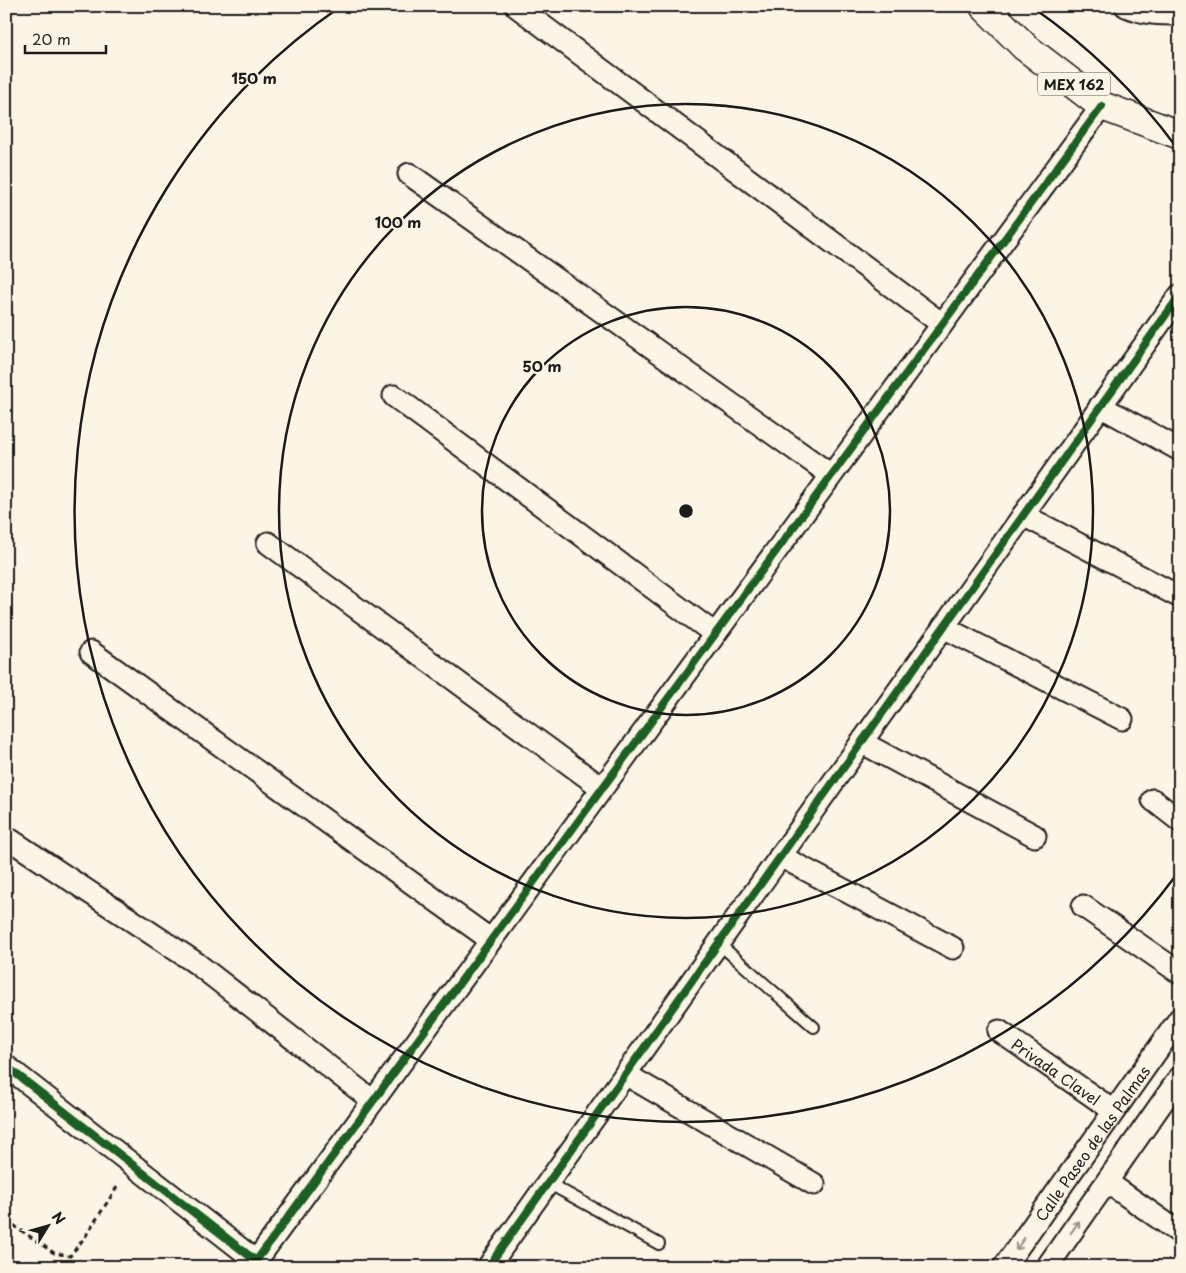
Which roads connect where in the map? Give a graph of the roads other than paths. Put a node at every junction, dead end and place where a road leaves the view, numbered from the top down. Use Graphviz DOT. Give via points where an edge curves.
graph roads {
  1 [pos="516,6"];
  2 [pos="984,6"];
  3 [pos="1126,6"];
  4 [pos="1180,14"];
  5 [pos="1102,106"];
  6 [pos="1180,135"];
  7 [pos="409,174"];
  8 [pos="1180,295"];
  9 [pos="942,324"];
  10 [pos="394,396"];
  11 [pos="1100,406"];
  12 [pos="1180,450"];
  13 [pos="831,475"];
  14 [pos="1023,515"];
  15 [pos="268,542"];
  16 [pos="1180,597"];
  17 [pos="944,626"];
  18 [pos="715,634"];
  19 [pos="90,652"];
  20 [pos="1122,719"];
  21 [pos="861,742"];
  22 [pos="602,788"];
  23 [pos="1153,800"];
  24 [pos="1180,821"];
  25 [pos="1035,836"];
  26 [pos="6,837"];
  27 [pos="780,856"];
  28 [pos="1083,906"];
  29 [pos="491,940"];
  30 [pos="718,943"];
  31 [pos="953,948"];
  32 [pos="1180,973"];
  33 [pos="1180,1018"];
  34 [pos="814,1028"];
  35 [pos="999,1031"];
  36 [pos="6,1066"];
  37 [pos="625,1074"];
  38 [pos="1180,1077"];
  39 [pos="373,1101"];
  40 [pos="1114,1111"];
  41 [pos="1106,1182"];
  42 [pos="548,1183"];
  43 [pos="814,1184"];
  44 [pos="1180,1233"];
  45 [pos="658,1244"];
  46 [pos="488,1267"];
  47 [pos="1004,1267"];
  48 [pos="1047,1267"];
  1 -- 9 [label="street"];
  2 -- 5 [label="main road, MEX 162" via="1025,47"];
  3 -- 4 [label="street" via="1156,14"];
  5 -- 6 [label="main road, MEX 162"];
  5 -- 9 [label="street"];
  7 -- 13 [label="street"];
  8 -- 11 [label="street"];
  9 -- 13 [label="street"];
  10 -- 18 [label="street"];
  11 -- 12 [label="street"];
  11 -- 14 [label="street"];
  13 -- 18 [label="street"];
  14 -- 16 [label="street"];
  14 -- 17 [label="street"];
  15 -- 22 [label="street"];
  17 -- 20 [label="street"];
  17 -- 21 [label="street"];
  18 -- 22 [label="street"];
  19 -- 29 [label="street"];
  21 -- 25 [label="street"];
  21 -- 27 [label="street"];
  22 -- 29 [label="street"];
  23 -- 24 [label="street"];
  26 -- 39 [label="street" via="196,963"];
  27 -- 30 [label="street"];
  27 -- 31 [label="street"];
  28 -- 32 [label="street"];
  29 -- 39 [label="street"];
  30 -- 34 [label="lane"];
  30 -- 37 [label="street"];
  33 -- 40 [label="street, Calle Paseo de las Palmas"];
  35 -- 40 [label="street, Privada Clavel"];
  36 -- 39 [label="street" via="256,1261"];
  37 -- 42 [label="street"];
  37 -- 43 [label="street"];
  38 -- 41 [label="street"];
  40 -- 47 [label="street, Calle Paseo de las Palmas, one-way"];
  41 -- 44 [label="street"];
  48 -- 41 [label="street, one-way"];
  42 -- 45 [label="lane"];
  42 -- 46 [label="street"];
}
